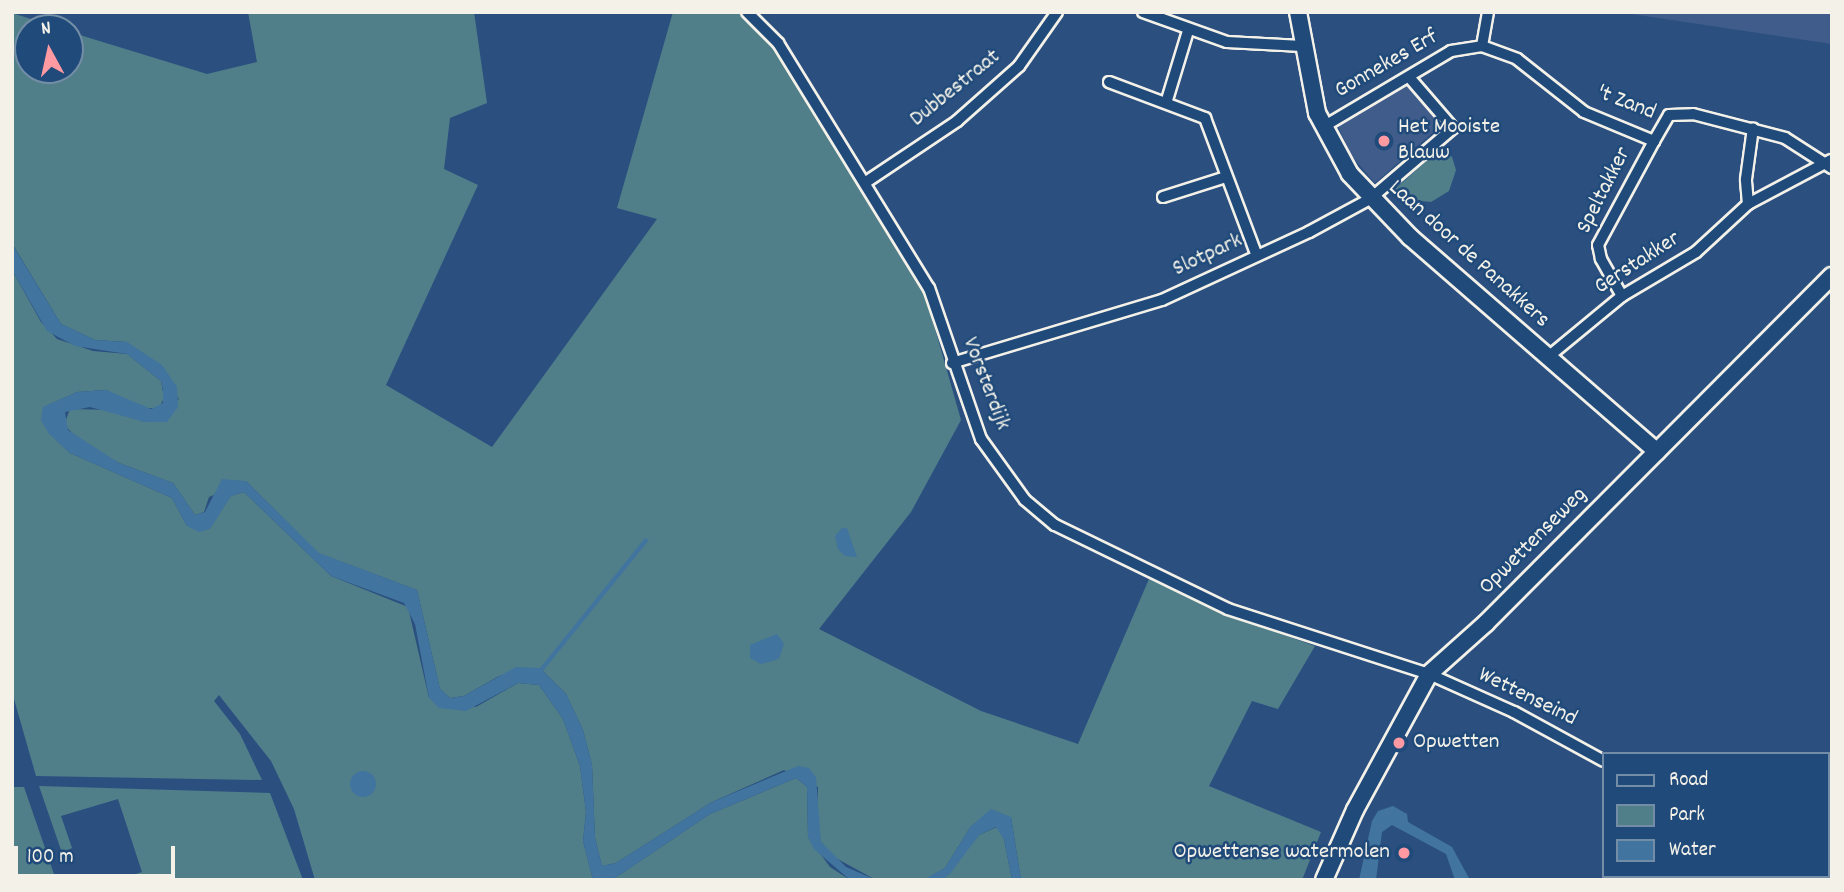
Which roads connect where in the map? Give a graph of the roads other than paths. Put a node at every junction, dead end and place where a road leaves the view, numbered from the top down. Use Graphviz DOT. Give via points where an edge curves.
graph roads {
  1 [pos="747,12"];
  2 [pos="1057,12"];
  3 [pos="1143,12"];
  4 [pos="1298,12"];
  5 [pos="1488,12"];
  6 [pos="1188,31"];
  7 [pos="1301,46"];
  8 [pos="1482,46"];
  9 [pos="1409,77"];
  10 [pos="1109,82"];
  11 [pos="1167,100"];
  12 [pos="1323,127"];
  13 [pos="1753,128"];
  14 [pos="1654,141"];
  15 [pos="1830,163"];
  16 [pos="1226,177"];
  17 [pos="866,182"];
  18 [pos="1163,197"];
  19 [pos="1370,199"];
  20 [pos="1748,204"];
  21 [pos="1257,256"];
  22 [pos="1832,276"];
  23 [pos="1622,296"];
  24 [pos="1548,358"];
  25 [pos="952,363"];
  26 [pos="1657,452"];
  27 [pos="1429,674"];
  28 [pos="1602,760"];
  29 [pos="1324,880"];
  1 -- 17 [label="street, Vorsterdijk" via="778,43"];
  2 -- 17 [label="street, Dubbestraat" via="1019,66 957,121"];
  3 -- 6 [label="street"];
  4 -- 7 [label="street, Laan door de Panakkers"];
  5 -- 8 [label="street"];
  6 -- 7 [label="street" via="1259,47"];
  6 -- 11 [label="street"];
  7 -- 12 [label="street, Laan door de Panakkers"];
  8 -- 9 [label="street, Gonnekes Erf" via="1451,51"];
  8 -- 14 [label="street, 't Zand" via="1517,59 1584,112"];
  9 -- 12 [label="street, Gonnekes Erf"];
  9 -- 19 [label="street, Slotpark" via="1453,128"];
  10 -- 11 [label="street"];
  11 -- 16 [label="street" via="1205,118"];
  12 -- 19 [label="street, Laan door de Panakkers"];
  13 -- 14 [label="street, 't Zand" via="1674,113"];
  13 -- 15 [label="street, 't Zand" via="1785,138"];
  13 -- 20 [label="street" via="1746,179"];
  14 -- 23 [label="street, Speltakker" via="1598,245"];
  15 -- 20 [label="street, Gerstakker"];
  16 -- 18 [label="street"];
  16 -- 21 [label="street"];
  17 -- 25 [label="street, Vorsterdijk" via="929,288"];
  19 -- 21 [label="street, Slotpark"];
  19 -- 24 [label="street, Laan door de Panakkers"];
  20 -- 23 [label="street, Gerstakker" via="1696,251"];
  21 -- 25 [label="street, Slotpark" via="1162,300"];
  22 -- 26 [label="street, Opwettenseweg"];
  23 -- 24 [label="street, Gerstakker"];
  24 -- 26 [label="street, Laan door de Panakkers"];
  25 -- 27 [label="street, Vorsterdijk" via="981,439 1025,500 1055,525 1228,609"];
  26 -- 27 [label="street, Opwettenseweg"];
  27 -- 28 [label="street, Wettenseind" via="1514,712"];
  27 -- 29 [label="street, Opwettenseweg" via="1355,810"];
}
